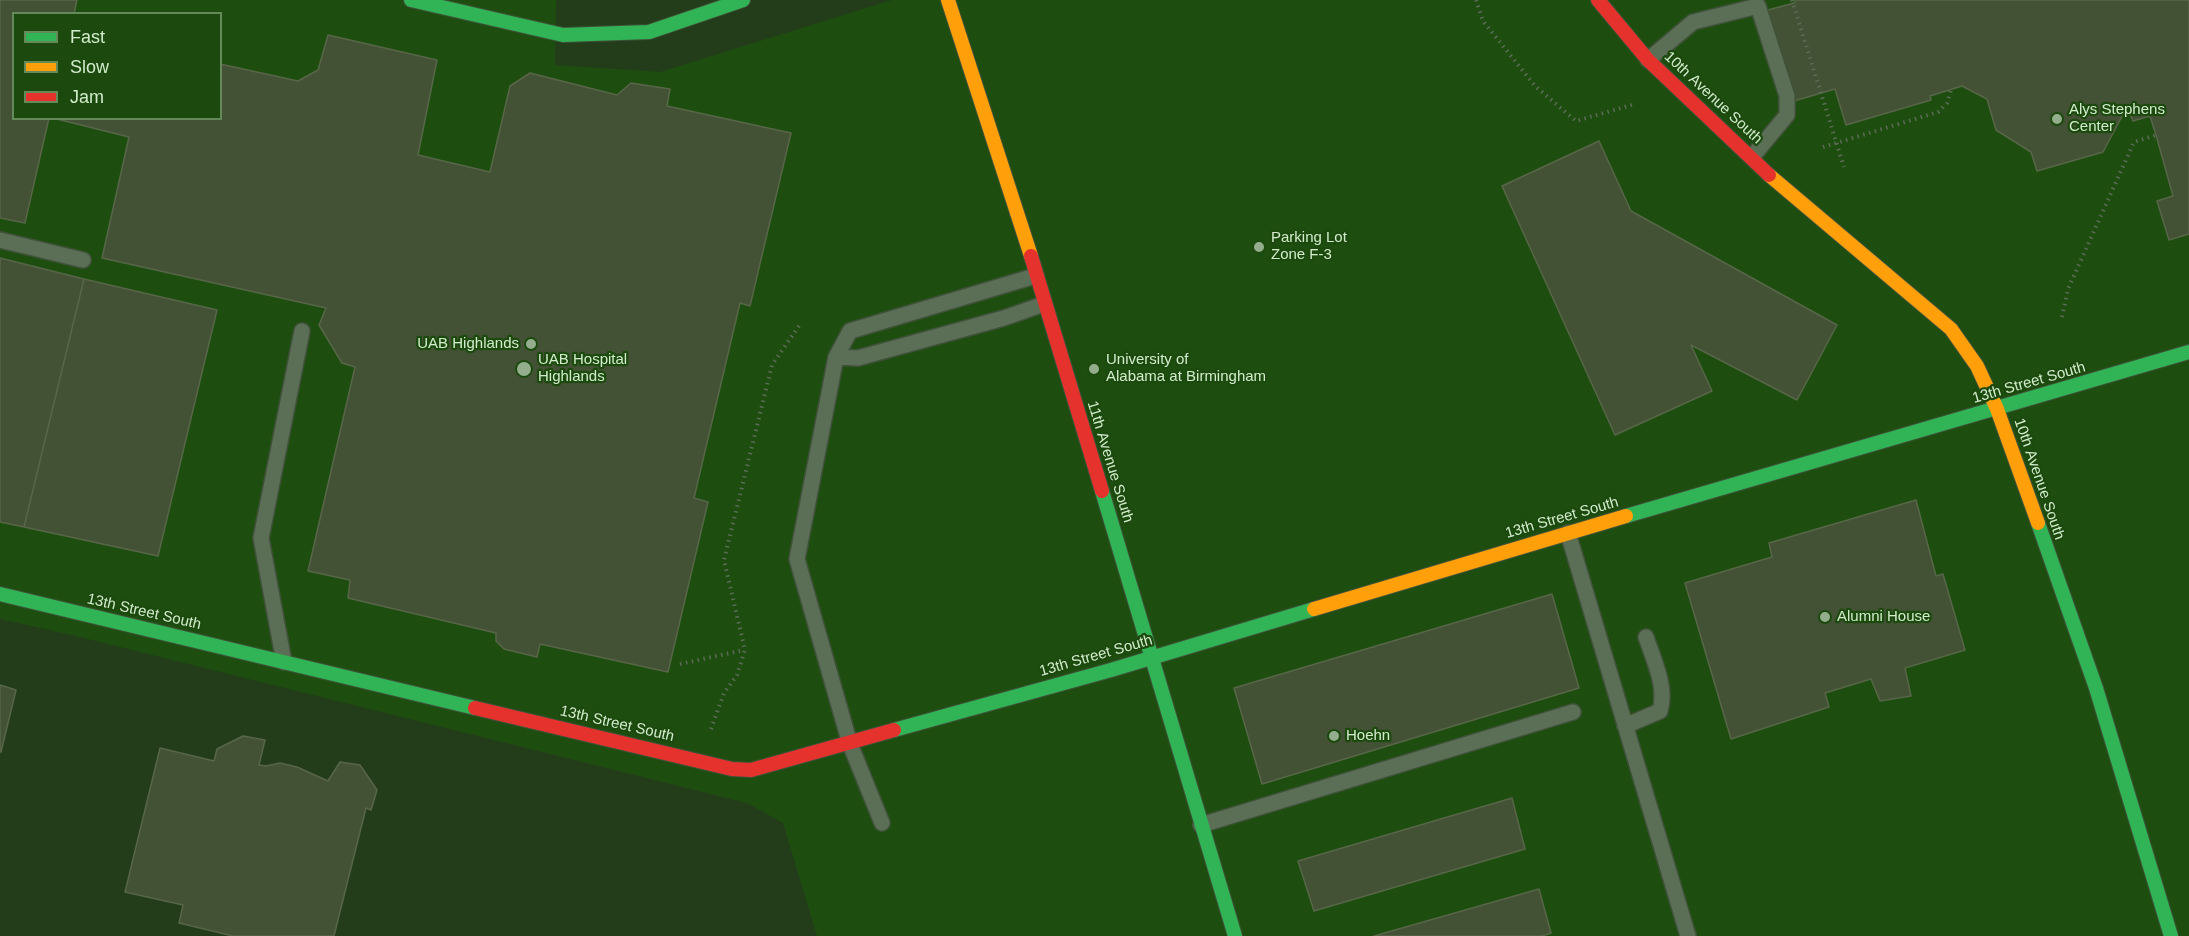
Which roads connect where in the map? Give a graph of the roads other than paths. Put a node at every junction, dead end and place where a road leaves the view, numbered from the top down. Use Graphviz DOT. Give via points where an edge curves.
graph roads {
  1 [pos="411,0"];
  2 [pos="743,0"];
  3 [pos="948,0"];
  4 [pos="1598,0"];
  5 [pos="1648,60"];
  6 [pos="1752,157"];
  7 [pos="0,240"];
  8 [pos="83,260"];
  9 [pos="1035,276"];
  10 [pos="1044,304"];
  11 [pos="302,332"];
  12 [pos="2189,352"];
  13 [pos="836,357"];
  14 [pos="1997,409"];
  15 [pos="1568,533"];
  16 [pos="0,594"];
  17 [pos="1646,637"];
  18 [pos="1153,657"];
  19 [pos="284,662"];
  20 [pos="1573,712"];
  21 [pos="1625,726"];
  22 [pos="850,744"];
  23 [pos="882,823"];
  24 [pos="1201,825"];
  25 [pos="1235,936"];
  26 [pos="1688,936"];
  27 [pos="2171,936"];
  1 -- 2 [label="street" via="563,35 649,32"];
  3 -- 9 [label="street, 11th Avenue South"];
  4 -- 5 [label="street, 10th Avenue South"];
  5 -- 6 [label="street, 10th Avenue South"];
  5 -- 6 [label="lane" via="1693,22 1758,6 1787,96 1788,115"];
  6 -- 14 [label="street, 10th Avenue South" via="1784,189 1951,329 1977,366"];
  7 -- 8 [label="lane"];
  9 -- 10 [label="street, 11th Avenue South"];
  9 -- 13 [label="lane" via="850,331"];
  10 -- 13 [label="lane" via="858,358"];
  10 -- 18 [label="street, 11th Avenue South"];
  11 -- 19 [label="lane" via="261,538"];
  12 -- 14 [label="street, 13th Street South"];
  13 -- 22 [label="lane" via="797,559"];
  14 -- 15 [label="street, 13th Street South"];
  14 -- 27 [label="street, 10th Avenue South" via="2096,688"];
  15 -- 18 [label="street, 13th Street South"];
  15 -- 21 [label="lane"];
  16 -- 19 [label="street, 13th Street South"];
  17 -- 21 [label="lane" via="1663,700 1660,711"];
  18 -- 22 [label="street, 13th Street South"];
  18 -- 24 [label="street, 11th Avenue South"];
  19 -- 22 [label="street, 13th Street South" via="732,769 751,770"];
  20 -- 24 [label="lane"];
  21 -- 26 [label="lane"];
  22 -- 23 [label="lane"];
  24 -- 25 [label="street, 11th Avenue South"];
}
